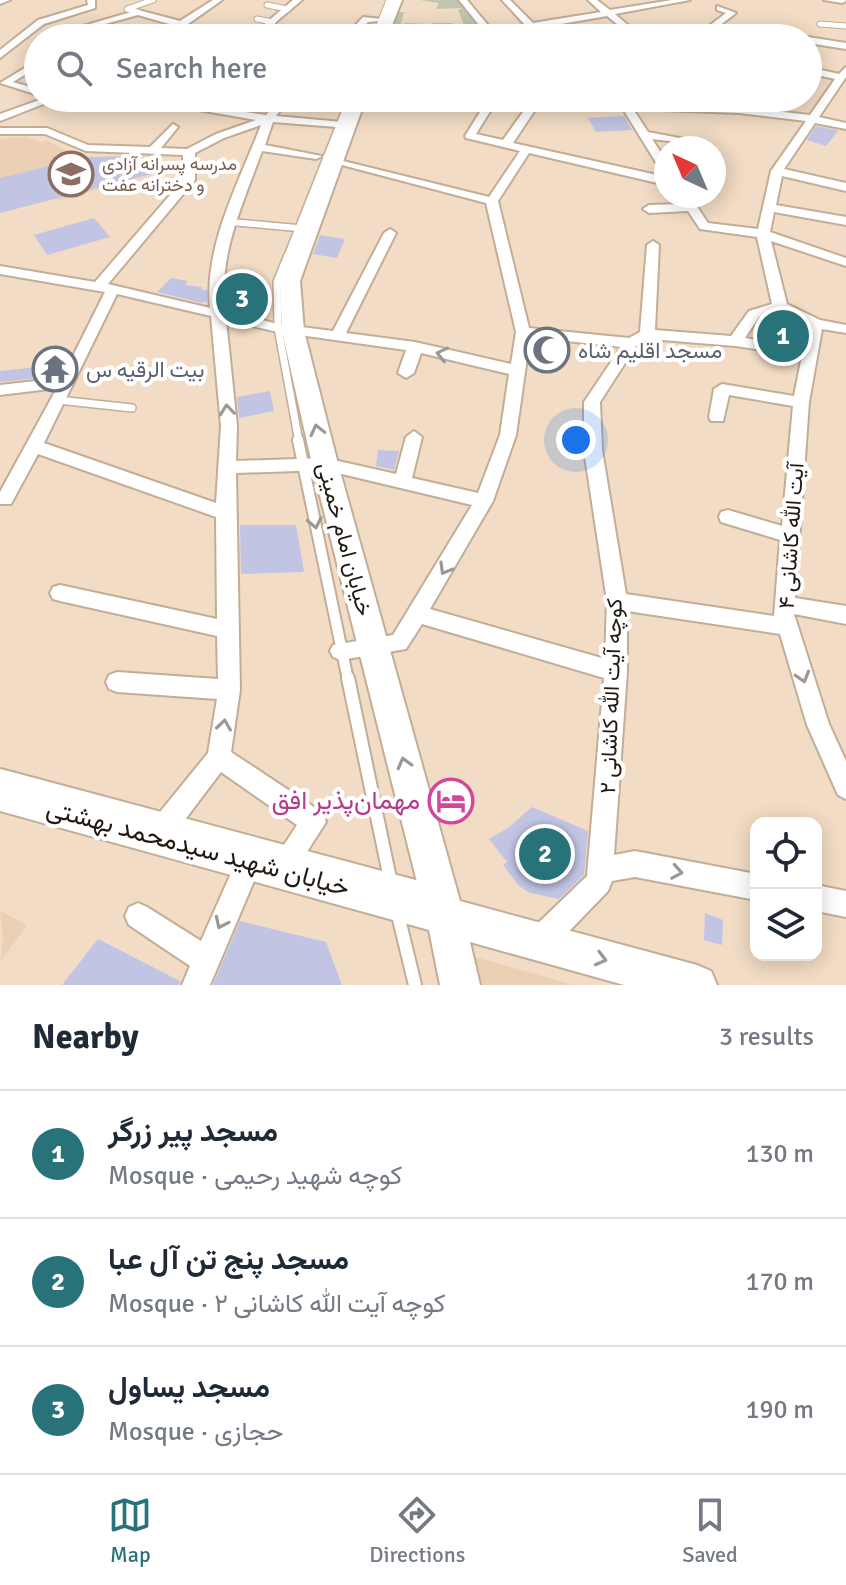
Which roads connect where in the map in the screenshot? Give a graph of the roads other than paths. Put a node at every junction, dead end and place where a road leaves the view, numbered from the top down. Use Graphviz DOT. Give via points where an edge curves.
graph roads {
  1 [pos="69,0"];
  2 [pos="91,0"];
  3 [pos="153,0"];
  4 [pos="218,0"];
  5 [pos="298,0"];
  6 [pos="389,0"];
  7 [pos="396,0"];
  8 [pos="463,0"];
  9 [pos="506,0"];
  10 [pos="592,0"];
  11 [pos="686,0"];
  12 [pos="828,0"];
  13 [pos="842,0"];
  14 [pos="668,1"];
  15 [pos="267,5"];
  16 [pos="846,7"];
  17 [pos="720,8"];
  18 [pos="288,9"];
  19 [pos="138,12"];
  20 [pos="609,13"];
  21 [pos="61,15"];
  22 [pos="594,15"];
  23 [pos="257,19"];
  24 [pos="384,20"];
  25 [pos="273,22"];
  26 [pos="552,22"];
  27 [pos="39,24"];
  28 [pos="95,24"];
  29 [pos="177,24"];
  30 [pos="182,24"];
  31 [pos="270,24"];
  32 [pos="361,24"];
  33 [pos="382,24"];
  34 [pos="479,24"];
  35 [pos="529,24"];
  36 [pos="542,24"];
  37 [pos="556,24"];
  38 [pos="606,24"];
  39 [pos="622,24"];
  40 [pos="717,24"];
  41 [pos="822,24"];
  42 [pos="846,26"];
  43 [pos="24,36"];
  44 [pos="822,42"];
  45 [pos="846,46"];
  46 [pos="0,55"];
  47 [pos="0,66"];
  48 [pos="822,73"];
  49 [pos="24,74"];
  50 [pos="21,76"];
  51 [pos="842,78"];
  52 [pos="24,88"];
  53 [pos="822,96"];
  54 [pos="24,109"];
  55 [pos="228,112"];
  56 [pos="274,112"];
  57 [pos="347,112"];
  58 [pos="351,112"];
  59 [pos="485,112"];
  60 [pos="528,112"];
  61 [pos="632,112"];
  62 [pos="762,112"];
  63 [pos="814,112"];
  64 [pos="634,117"];
  65 [pos="663,117"];
  66 [pos="812,117"];
  67 [pos="0,118"];
  68 [pos="269,119"];
  69 [pos="344,125"];
  70 [pos="846,126"];
  71 [pos="173,127"];
  72 [pos="0,131"];
  73 [pos="642,134"];
  74 [pos="656,136"];
  75 [pos="507,143"];
  76 [pos="259,147"];
  77 [pos="527,148"];
  78 [pos="153,150"];
  79 [pos="189,152"];
  80 [pos="654,152"];
  81 [pos="326,158"];
  82 [pos="576,161"];
  83 [pos="560,171"];
  84 [pos="777,171"];
  85 [pos="654,178"];
  86 [pos="846,187"];
  87 [pos="492,201"];
  88 [pos="767,207"];
  89 [pos="655,208"];
  90 [pos="692,208"];
  91 [pos="649,209"];
  92 [pos="846,221"];
  93 [pos="231,222"];
  94 [pos="297,228"];
  95 [pos="390,233"];
  96 [pos="763,234"];
  97 [pos="653,245"];
  98 [pos="846,262"];
  99 [pos="2,273"];
  100 [pos="106,287"];
  101 [pos="780,306"];
  102 [pos="217,315"];
  103 [pos="816,324"];
  104 [pos="846,329"];
  105 [pos="286,330"];
  106 [pos="523,332"];
  107 [pos="337,337"];
  108 [pos="639,338"];
  109 [pos="735,341"];
  110 [pos="415,347"];
  111 [pos="811,353"];
  112 [pos="518,371"];
  113 [pos="406,373"];
  114 [pos="68,382"];
  115 [pos="0,390"];
  116 [pos="58,400"];
  117 [pos="801,402"];
  118 [pos="132,408"];
  119 [pos="717,417"];
  120 [pos="414,437"];
  121 [pos="34,446"];
  122 [pos="314,466"];
  123 [pos="227,467"];
  124 [pos="402,483"];
  125 [pos="5,499"];
  126 [pos="484,501"];
  127 [pos="225,513"];
  128 [pos="728,517"];
  129 [pos="788,535"];
  130 [pos="60,593"];
  131 [pos="617,601"];
  132 [pos="784,604"];
  133 [pos="418,614"];
  134 [pos="846,615"];
  135 [pos="788,627"];
  136 [pos="229,630"];
  137 [pos="373,645"];
  138 [pos="341,651"];
  139 [pos="616,670"];
  140 [pos="117,682"];
  141 [pos="229,690"];
  142 [pos="219,757"];
  143 [pos="0,775"];
  144 [pos="846,787"];
  145 [pos="0,794"];
  146 [pos="162,829"];
  147 [pos="273,862"];
  148 [pos="600,871"];
  149 [pos="750,886"];
  150 [pos="393,892"];
  151 [pos="822,899"];
  152 [pos="442,904"];
  153 [pos="846,904"];
  154 [pos="138,916"];
  155 [pos="539,942"];
  156 [pos="200,972"];
  157 [pos="415,985"];
  158 [pos="460,985"];
  159 [pos="697,985"];
  1 -- 21 [label="street"];
  2 -- 21 [label="street" via="92,6"];
  3 -- 19 [label="lane" via="127,9"];
  4 -- 30 [label="street"];
  5 -- 18 [label="street"];
  6 -- 24 [label="lane"];
  7 -- 24 [label="main road"];
  8 -- 34 [label="street"];
  9 -- 35 [label="street"];
  10 -- 20 [label="street"];
  11 -- 14 [label="street"];
  12 -- 13 [label="street"];
  13 -- 16 [label="street"];
  14 -- 20 [label="street"];
  15 -- 18 [label="lane"];
  17 -- 40 [label="street" via="732,13"];
  18 -- 25 [label="street"];
  19 -- 28 [label="street"];
  19 -- 29 [label="street"];
  20 -- 22 [label="street"];
  20 -- 39 [label="street"];
  21 -- 27 [label="street"];
  22 -- 26 [label="street"];
  22 -- 38 [label="street"];
  23 -- 25 [label="lane"];
  24 -- 32 [label="street" via="366,19"];
  24 -- 33 [label="main road"];
  25 -- 31 [label="street"];
  26 -- 36 [label="street"];
  26 -- 37 [label="street"];
  41 -- 42 [label="lane"];
  43 -- 46 [label="street"];
  44 -- 45 [label="street"];
  47 -- 50 [label="street"];
  48 -- 51 [label="street"];
  49 -- 50 [label="street"];
  50 -- 52 [label="street" via="5,83"];
  51 -- 53 [label="street"];
  54 -- 67 [label="street"];
  55 -- 68 [label="street"];
  56 -- 68 [label="street"];
  57 -- 69 [label="lane"];
  58 -- 69 [label="main road, خیابان امام خمینی"];
  59 -- 75 [label="street" via="470,136"];
  60 -- 75 [label="street"];
  61 -- 64 [label="street"];
  62 -- 66 [label="street"];
  63 -- 66 [label="street"];
  64 -- 65 [label="street"];
  64 -- 73 [label="street"];
  66 -- 70 [label="street"];
  66 -- 84 [label="street"];
  68 -- 69 [label="street"];
  68 -- 76 [label="street"];
  68 -- 79 [label="street"];
  69 -- 81 [label="main road, خیابان امام خمینی"];
  71 -- 78 [label="street"];
  72 -- 78 [label="street" via="47,131 86,148"];
  73 -- 74 [label="street"];
  73 -- 80 [label="street"];
  75 -- 77 [label="street"];
  76 -- 81 [label="street"];
  76 -- 93 [label="street"];
  77 -- 82 [label="street"];
  77 -- 87 [label="street"];
  78 -- 79 [label="street"];
  79 -- 100 [label="street" via="189,180"];
  81 -- 87 [label="street"];
  81 -- 94 [label="lane"];
  81 -- 105 [label="main road, خیابان امام خمینی" via="290,281"];
  82 -- 83 [label="street"];
  82 -- 85 [label="street"];
  84 -- 86 [label="street"];
  84 -- 88 [label="street"];
  87 -- 106 [label="street"];
  88 -- 92 [label="street"];
  88 -- 96 [label="street"];
  89 -- 91 [label="street"];
  90 -- 96 [label="street" via="704,226"];
  93 -- 94 [label="lane"];
  93 -- 102 [label="street" via="221,245"];
  94 -- 105 [label="lane" via="277,282"];
  95 -- 107 [label="street"];
  96 -- 98 [label="street"];
  96 -- 101 [label="street"];
  97 -- 108 [label="street"];
  99 -- 100 [label="street"];
  100 -- 102 [label="street"];
  100 -- 114 [label="street"];
  101 -- 103 [label="street"];
  101 -- 109 [label="street" via="754,314"];
  102 -- 105 [label="street"];
  123 -- 102 [label="street, one-way" via="229,426"];
  103 -- 104 [label="street"];
  103 -- 111 [label="street, آیت الله کاشانی ۴"];
  105 -- 107 [label="street"];
  105 -- 122 [label="main road, خیابان امام خمینی"];
  106 -- 108 [label="street"];
  106 -- 112 [label="street"];
  107 -- 110 [label="street"];
  108 -- 109 [label="street"];
  108 -- 131 [label="street, کوچه آیت الله کاشانی ۲" via="592,402 593,450"];
  109 -- 111 [label="street"];
  112 -- 110 [label="street, one-way"];
  110 -- 113 [label="street"];
  111 -- 117 [label="street, آیت الله کاشانی ۴"];
  112 -- 126 [label="street" via="508,435"];
  114 -- 115 [label="street"];
  114 -- 116 [label="street"];
  116 -- 118 [label="lane"];
  116 -- 121 [label="street"];
  117 -- 119 [label="street" via="722,389"];
  117 -- 129 [label="street, آیت الله کاشانی ۴"];
  120 -- 124 [label="street"];
  121 -- 125 [label="street"];
  121 -- 127 [label="street"];
  122 -- 123 [label="street"];
  122 -- 124 [label="street"];
  122 -- 137 [label="main road, خیابان امام خمینی"];
  122 -- 138 [label="lane, one-way"];
  123 -- 127 [label="street"];
  124 -- 126 [label="street"];
  126 -- 133 [label="street, one-way"];
  127 -- 136 [label="street"];
  128 -- 129 [label="street"];
  129 -- 132 [label="street, آیت الله کاشانی ۴"];
  130 -- 136 [label="street"];
  131 -- 135 [label="street"];
  131 -- 139 [label="street, کوچه آیت الله کاشانی ۲"];
  132 -- 134 [label="street"];
  132 -- 135 [label="street, آیت الله کاشانی ۴"];
  133 -- 137 [label="street" via="399,643"];
  133 -- 139 [label="street"];
  135 -- 144 [label="street, آیت الله کاشانی ۴, one-way" via="818,725"];
  136 -- 141 [label="street"];
  137 -- 138 [label="street"];
  152 -- 137 [label="main road, خیابان امام خمینی, one-way"];
  138 -- 150 [label="lane"];
  139 -- 148 [label="street, کوچه آیت الله کاشانی ۲"];
  140 -- 141 [label="street"];
  142 -- 141 [label="street, one-way"];
  142 -- 146 [label="street"];
  142 -- 147 [label="street" via="314,822"];
  143 -- 146 [label="lane"];
  145 -- 146 [label="main road, خیابان شهید سیدمحمد بهشتی"];
  146 -- 147 [label="main road, خیابان شهید سیدمحمد بهشتی"];
  147 -- 150 [label="main road, خیابان شهید سیدمحمد بهشتی"];
  147 -- 156 [label="street, one-way"];
  148 -- 149 [label="street, one-way" via="635,864"];
  148 -- 155 [label="street, کوچه آیت الله کاشانی ۲" via="599,882"];
  150 -- 152 [label="main road, خیابان شهید سیدمحمد بهشتی"];
  150 -- 157 [label="lane"];
  151 -- 153 [label="street"];
  152 -- 155 [label="main road, خیابان شهید سیدمحمد بهشتی"];
  152 -- 158 [label="main road, خیابان امام خمینی"];
  154 -- 156 [label="street"];
  155 -- 159 [label="main road, خیابان شهید سیدمحمد بهشتی, one-way"];
}
